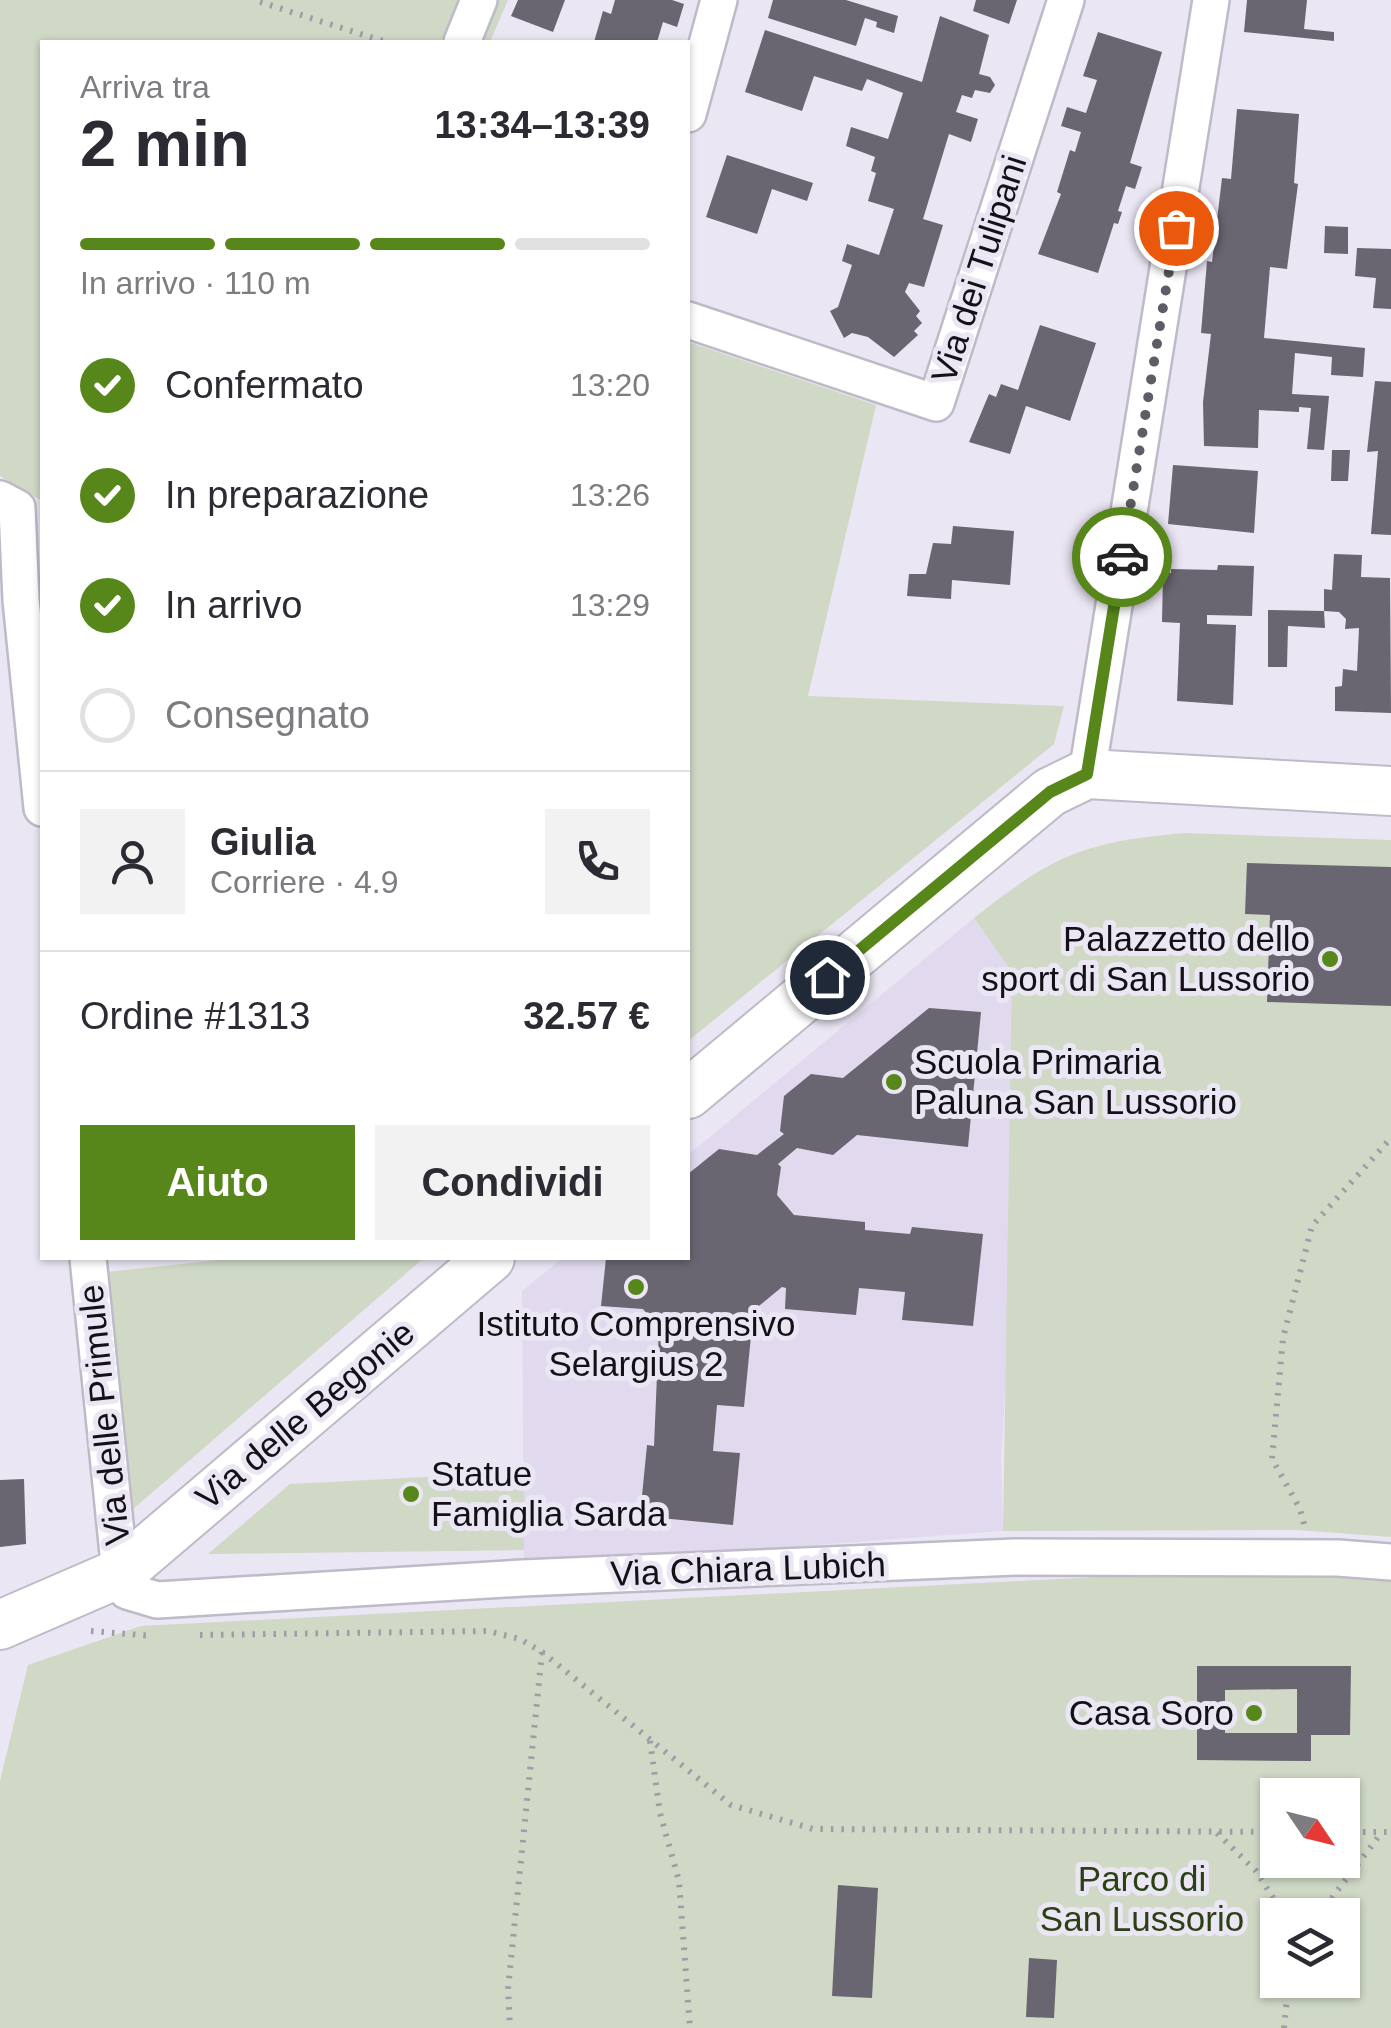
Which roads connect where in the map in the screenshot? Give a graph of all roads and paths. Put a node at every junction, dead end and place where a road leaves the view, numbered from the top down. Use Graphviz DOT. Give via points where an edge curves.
graph roads {
  1 [pos="480,0"];
  2 [pos="720,0"];
  3 [pos="1066,0"];
  4 [pos="1211,0"];
  5 [pos="260,2"];
  6 [pos="380,40"];
  7 [pos="463,40"];
  8 [pos="690,107"];
  9 [pos="690,321"];
  10 [pos="0,499"];
  11 [pos="14,590"];
  12 [pos="1087,774"];
  13 [pos="40,792"];
  14 [pos="1391,792"];
  15 [pos="690,1092"];
  16 [pos="1391,1138"];
  17 [pos="88,1260"];
  18 [pos="488,1260"];
  19 [pos="1312,1558"];
  20 [pos="1391,1562"];
  21 [pos="120,1573"];
  22 [pos="0,1625"];
  23 [pos="82,1630"];
  24 [pos="192,1635"];
  25 [pos="172,1636"];
  26 [pos="542,1652"];
  27 [pos="649,1740"];
  28 [pos="1260,1832"];
  29 [pos="1360,1832"];
  30 [pos="1386,1832"];
  31 [pos="1216,1833"];
  32 [pos="1273,1898"];
  33 [pos="1333,1898"];
  34 [pos="1287,1998"];
  35 [pos="510,2028"];
  36 [pos="690,2028"];
  37 [pos="1284,2028"];
  1 -- 7 [label="street"];
  2 -- 8 [label="street"];
  3 -- 9 [label="street, Via dei Tulipani" via="936,403"];
  4 -- 12 [label="street"];
  5 -- 6 [label="path"];
  10 -- 11 [label="street" via="17,508"];
  11 -- 13 [label="street"];
  12 -- 14 [label="street"];
  12 -- 15 [label="street" via="1050,792"];
  16 -- 19 [label="path" via="1312,1226 1283,1338 1272,1459 1300,1509"];
  17 -- 21 [label="street, Via delle Primule"];
  18 -- 21 [label="street, Via delle Begonie"];
  19 -- 20 [label="street, Via Chiara Lubich"];
  19 -- 21 [label="street, Via Chiara Lubich" via="1015,1558 182,1600 127,1591"];
  21 -- 22 [label="street, Via delle Begonie"];
  23 -- 25 [label="path"];
  24 -- 26 [label="path" via="488,1630"];
  26 -- 27 [label="path"];
  26 -- 35 [label="path" via="508,1990"];
  27 -- 31 [label="path" via="731,1805 812,1829"];
  27 -- 36 [label="path" via="678,1881"];
  28 -- 31 [label="path"];
  29 -- 30 [label="path"];
  30 -- 33 [label="path"];
  31 -- 32 [label="path"];
  34 -- 37 [label="path"];
}
